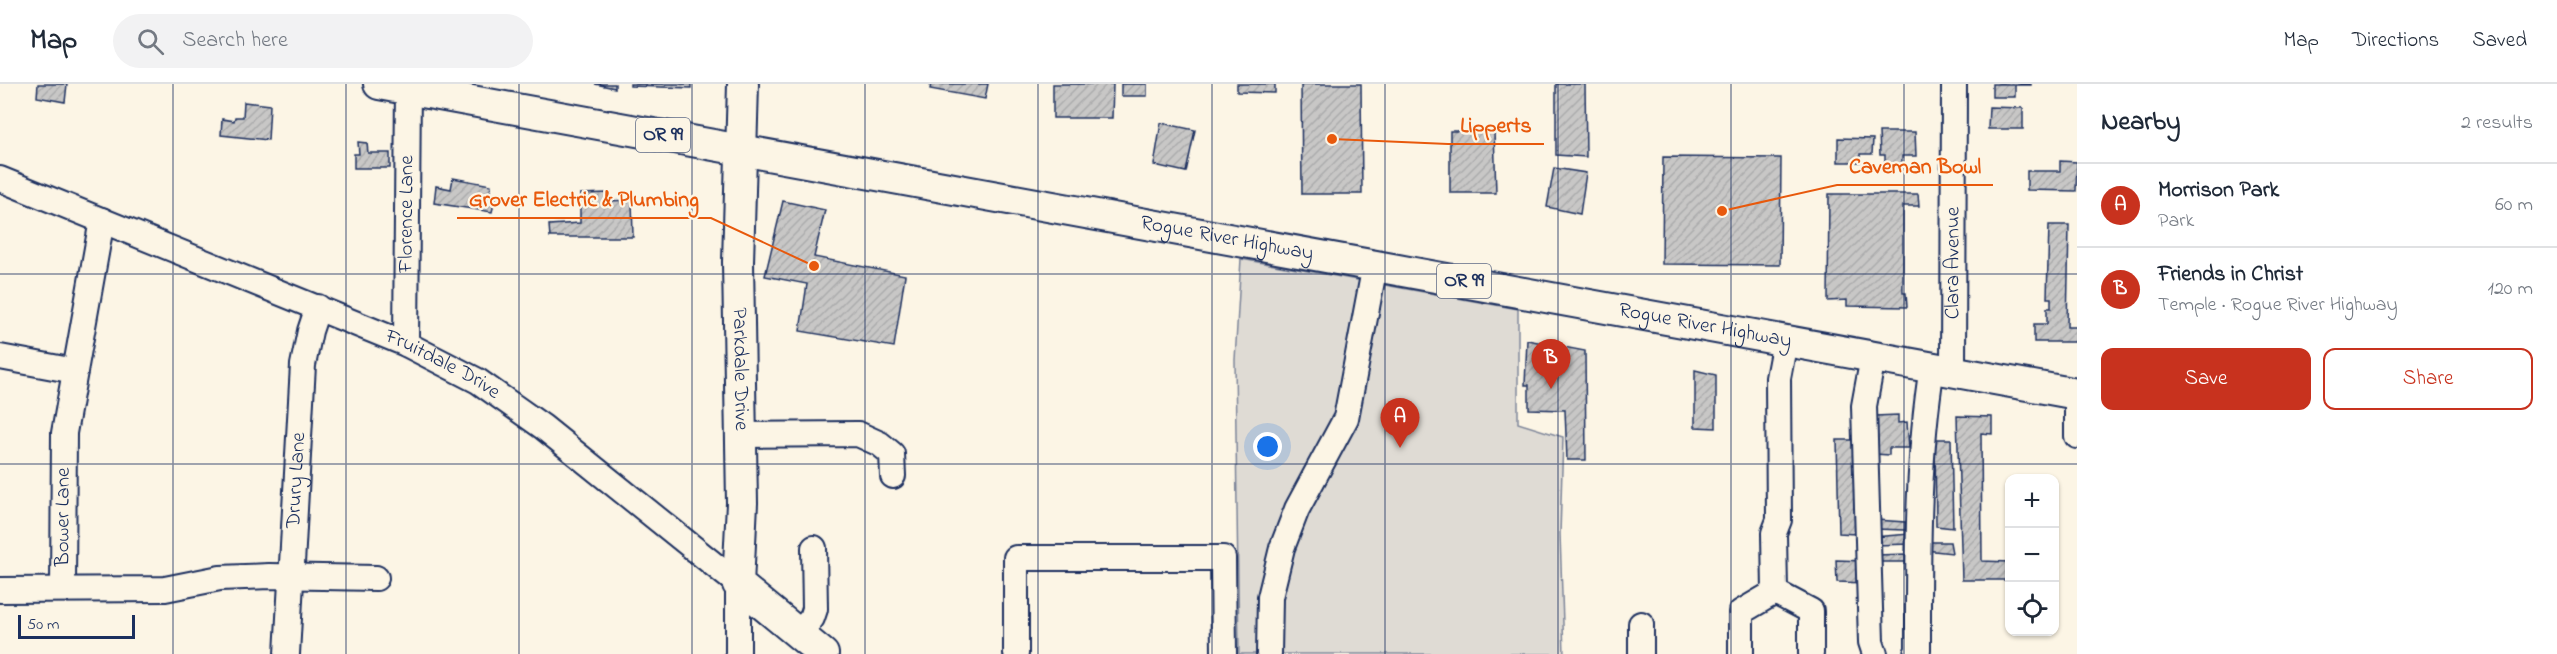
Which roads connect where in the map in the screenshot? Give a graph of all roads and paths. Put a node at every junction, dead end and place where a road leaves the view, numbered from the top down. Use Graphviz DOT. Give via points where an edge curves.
graph roads {
  1 [pos="379,84"];
  2 [pos="743,84"];
  3 [pos="1954,84"];
  4 [pos="408,87"];
  5 [pos="740,149"];
  6 [pos="0,179"];
  7 [pos="102,220"];
  8 [pos="1375,265"];
  9 [pos="318,307"];
  10 [pos="1785,341"];
  11 [pos="406,344"];
  12 [pos="0,357"];
  13 [pos="1873,357"];
  14 [pos="1942,369"];
  15 [pos="75,371"];
  16 [pos="2077,394"];
  17 [pos="741,435"];
  18 [pos="2077,436"];
  19 [pos="893,476"];
  20 [pos="814,548"];
  21 [pos="291,577"];
  22 [pos="376,578"];
  23 [pos="738,584"];
  24 [pos="63,589"];
  25 [pos="0,590"];
  26 [pos="1775,592"];
  27 [pos="1641,624"];
  28 [pos="798,634"];
  29 [pos="287,654"];
  30 [pos="738,654"];
  31 [pos="823,654"];
  32 [pos="1016,654"];
  33 [pos="1224,654"];
  34 [pos="1269,654"];
  35 [pos="1641,654"];
  36 [pos="1741,654"];
  37 [pos="1811,654"];
  38 [pos="1875,654"];
  39 [pos="1916,654"];
  1 -- 4 [label="main road, Rogue River Highway / OR 99"];
  2 -- 5 [label="main road, Parkdale Drive"];
  3 -- 14 [label="street, Clara Avenue"];
  4 -- 5 [label="main road, Rogue River Highway / OR 99"];
  4 -- 11 [label="street, Florence Lane"];
  5 -- 8 [label="main road, Rogue River Highway / OR 99"];
  5 -- 17 [label="main road, Parkdale Drive"];
  6 -- 7 [label="street, Fruitdale Drive"];
  7 -- 9 [label="street, Fruitdale Drive"];
  7 -- 15 [label="street, Bower Lane"];
  8 -- 10 [label="main road, Rogue River Highway / OR 99"];
  8 -- 34 [label="street" via="1346,418 1297,509 1282,548 1270,597"];
  9 -- 11 [label="street, Fruitdale Drive"];
  9 -- 21 [label="street, Drury Lane" via="303,365"];
  10 -- 13 [label="main road, Rogue River Highway / OR 99"];
  10 -- 26 [label="street" via="1778,378"];
  11 -- 23 [label="street, Fruitdale Drive" via="478,381 543,427"];
  12 -- 15 [label="street"];
  13 -- 14 [label="main road, Rogue River Highway / OR 99"];
  13 -- 38 [label="street" via="1864,406 1871,642"];
  14 -- 16 [label="main road, Rogue River Highway / OR 99"];
  14 -- 39 [label="street, Clara Avenue" via="1926,405 1919,500"];
  15 -- 24 [label="street, Bower Lane" via="64,433"];
  16 -- 18 [label="street"];
  17 -- 19 [label="street" via="858,434 892,454"];
  17 -- 23 [label="main road, Parkdale Drive"];
  20 -- 28 [label="street" via="815,609"];
  21 -- 22 [label="street, Bower Lane"];
  21 -- 24 [label="street, Bower Lane" via="220,578 165,589"];
  21 -- 29 [label="street, Drury Lane"];
  23 -- 28 [label="main road, Fruitdale Drive"];
  23 -- 30 [label="street, Parkdale Drive"];
  24 -- 25 [label="street"];
  26 -- 36 [label="street" via="1741,612"];
  26 -- 37 [label="street" via="1810,611"];
  27 -- 35 [label="street"];
  28 -- 31 [label="main road, Fruitdale Drive"];
  32 -- 33 [label="street" via="1016,558 1223,558"];
}
